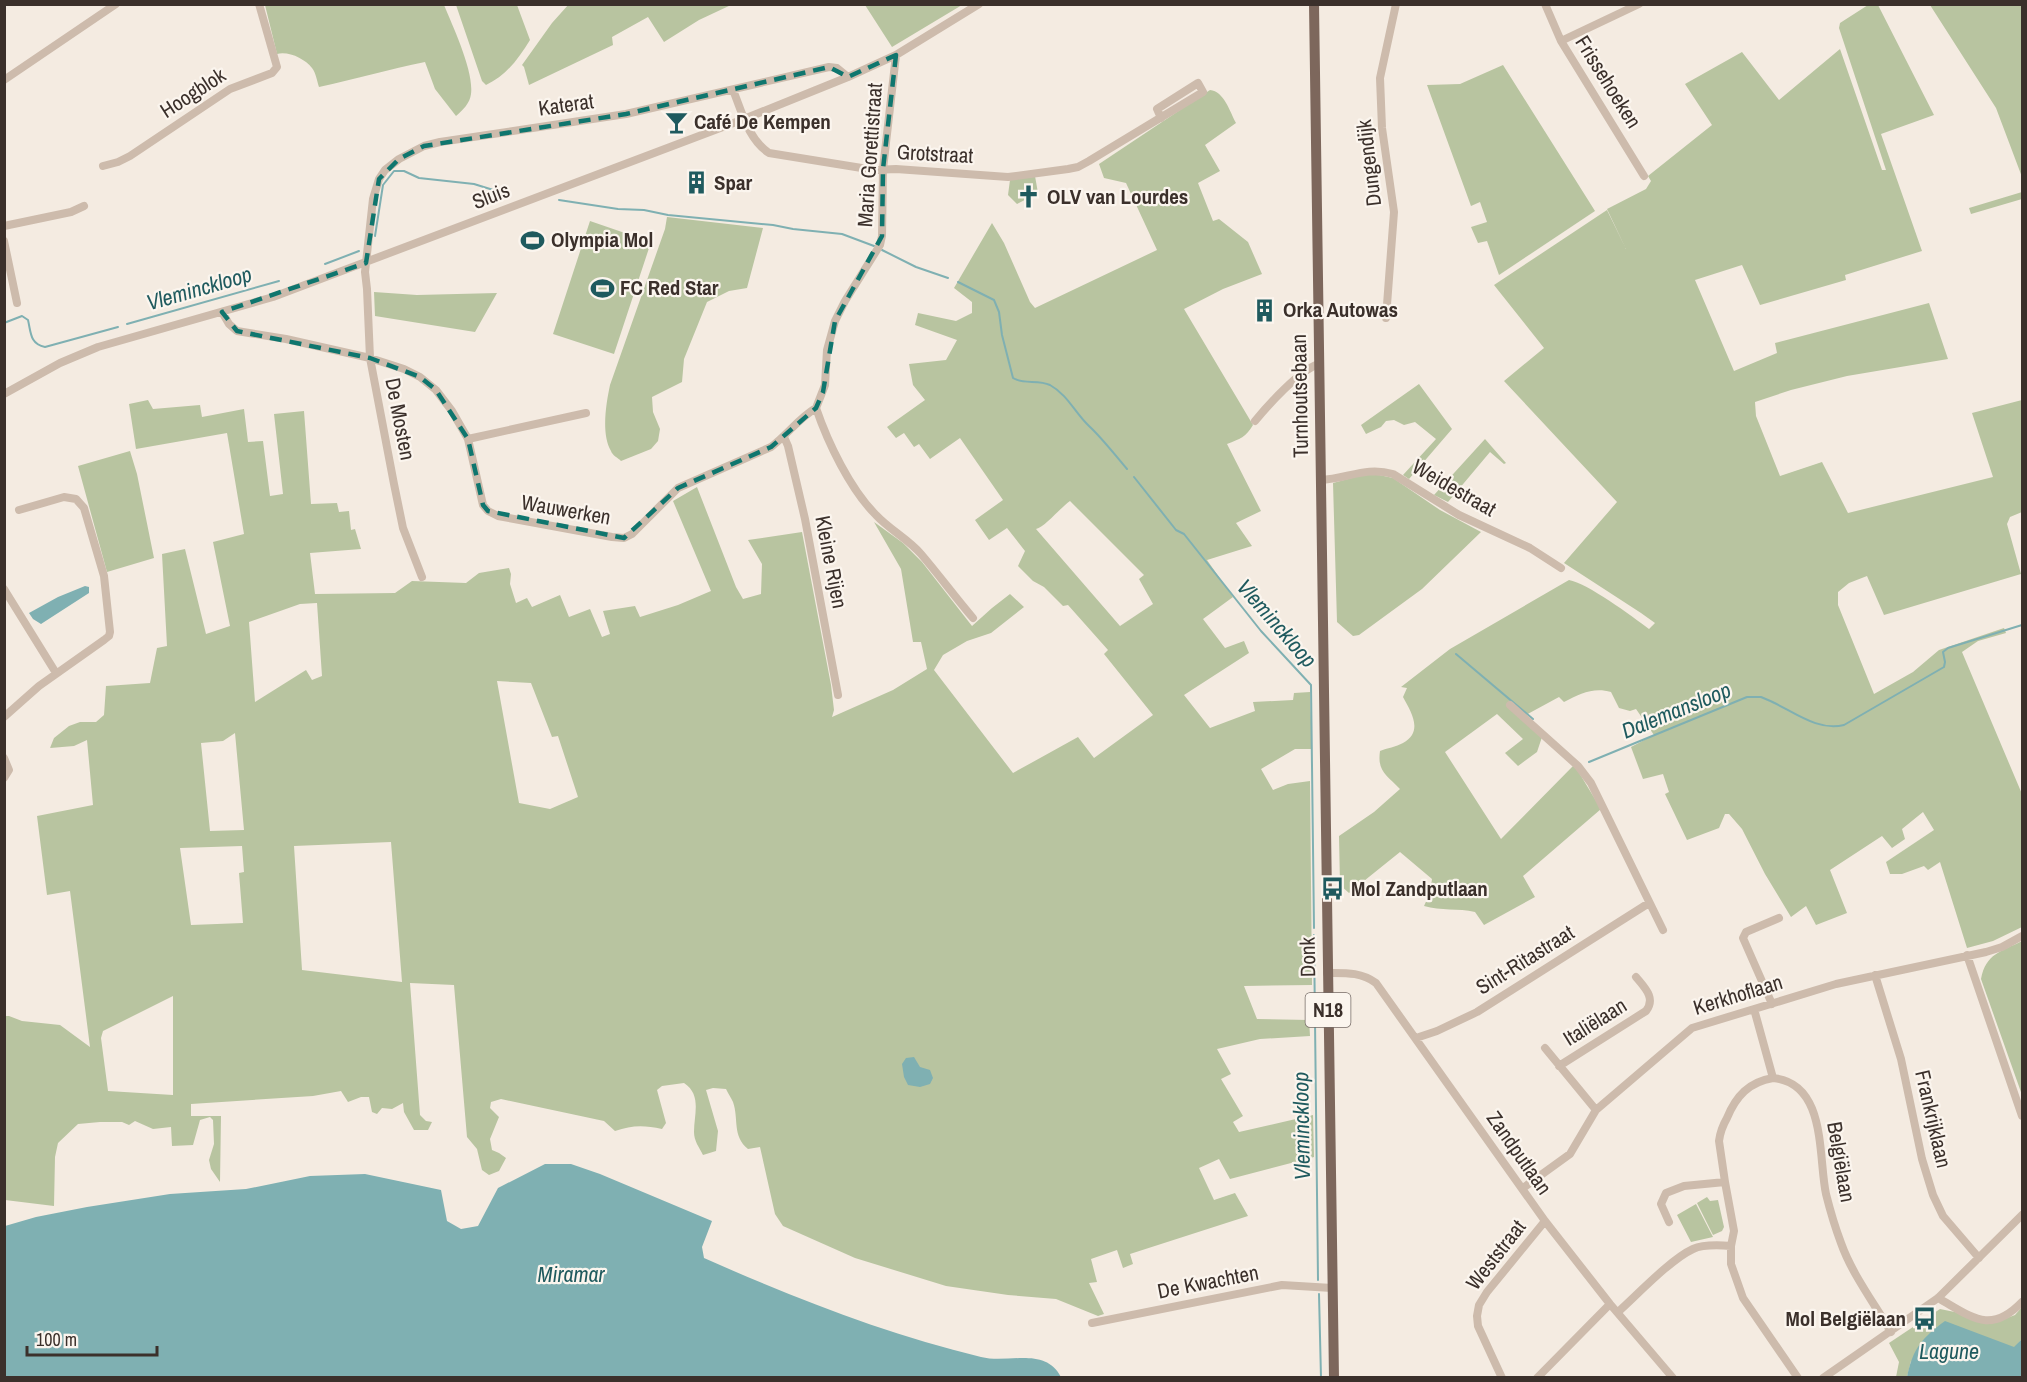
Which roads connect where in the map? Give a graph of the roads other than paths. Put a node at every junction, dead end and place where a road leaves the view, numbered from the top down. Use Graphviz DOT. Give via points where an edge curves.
graph roads {
  1 [pos="116,4"];
  2 [pos="260,4"];
  3 [pos="979,4"];
  4 [pos="1314,4"];
  5 [pos="1396,4"];
  6 [pos="1545,4"];
  7 [pos="1639,4"];
  8 [pos="1561,41"];
  9 [pos="896,55"];
  10 [pos="848,77"];
  11 [pos="4,80"];
  12 [pos="733,90"];
  13 [pos="1161,117"];
  14 [pos="744,118"];
  15 [pos="103,165"];
  16 [pos="883,169"];
  17 [pos="1644,176"];
  18 [pos="84,206"];
  19 [pos="4,226"];
  20 [pos="4,241"];
  21 [pos="366,263"];
  22 [pos="17,303"];
  23 [pos="222,312"];
  24 [pos="1386,318"];
  25 [pos="370,358"];
  26 [pos="1318,364"];
  27 [pos="4,394"];
  28 [pos="816,408"];
  29 [pos="586,413"];
  30 [pos="1255,421"];
  31 [pos="784,437"];
  32 [pos="468,439"];
  33 [pos="1320,480"];
  34 [pos="19,510"];
  35 [pos="1561,567"];
  36 [pos="422,577"];
  37 [pos="4,589"];
  38 [pos="973,618"];
  39 [pos="1323,643"];
  40 [pos="56,673"];
  41 [pos="838,694"];
  42 [pos="1510,705"];
  43 [pos="4,717"];
  44 [pos="4,758"];
  45 [pos="4,778"];
  46 [pos="1649,903"];
  47 [pos="1779,918"];
  48 [pos="1663,930"];
  49 [pos="2022,936"];
  50 [pos="1967,956"];
  51 [pos="1327,973"];
  52 [pos="1875,975"];
  53 [pos="1636,977"];
  54 [pos="1772,1004"];
  55 [pos="1754,1009"];
  56 [pos="1416,1038"];
  57 [pos="1545,1048"];
  58 [pos="1559,1066"];
  59 [pos="1773,1078"];
  60 [pos="1596,1110"];
  61 [pos="2022,1116"];
  62 [pos="1725,1182"];
  63 [pos="1523,1188"];
  64 [pos="2022,1215"];
  65 [pos="1545,1221"];
  66 [pos="1669,1222"];
  67 [pos="1731,1246"];
  68 [pos="1979,1258"];
  69 [pos="1332,1288"];
  70 [pos="1938,1298"];
  71 [pos="2022,1302"];
  72 [pos="1610,1304"];
  73 [pos="1618,1312"];
  74 [pos="1092,1323"];
  75 [pos="1891,1332"];
  76 [pos="1334,1377"];
  77 [pos="1502,1377"];
  78 [pos="1537,1377"];
  79 [pos="1673,1377"];
  80 [pos="1798,1377"];
  81 [pos="1823,1377"];
  1 -- 11 [label="street"];
  2 -- 15 [label="street, Hoogblok" via="277,67 272,73 230,89 130,156"];
  3 -- 9 [label="street, Sluis"];
  4 -- 26 [label="main road, Turnhoutsebaan / N18"];
  5 -- 24 [label="street, Dungendijk" via="1380,78 1382,128 1394,212"];
  6 -- 8 [label="street, Frissehoeken"];
  7 -- 8 [label="street"];
  8 -- 17 [label="street, Frissehoeken"];
  9 -- 10 [label="street, Sluis"];
  9 -- 16 [label="street, Maria Gorettistraat"];
  10 -- 12 [label="street, Katerat" via="829,67"];
  10 -- 14 [label="street, Sluis"];
  12 -- 14 [label="street, Grotstraat"];
  12 -- 21 [label="street, Katerat" via="626,114 440,142 411,152 385,170 379,179"];
  13 -- 13 [label="street, Grotstraat" via="1203,92 1198,83 1157,109"];
  13 -- 16 [label="street, Grotstraat" via="1078,167 1068,169 1008,177"];
  14 -- 16 [label="street, Grotstraat" via="753,138 769,153"];
  14 -- 21 [label="street, Sluis"];
  16 -- 28 [label="street, Maria Gorettistraat" via="880,245 835,321 826,350 825,385"];
  18 -- 19 [label="street"];
  20 -- 22 [label="street"];
  21 -- 23 [label="street, Sluis"];
  21 -- 25 [label="street, De Mosten"];
  23 -- 25 [label="street, Wauwerken" via="237,331"];
  23 -- 27 [label="street, Sluis" via="98,347"];
  25 -- 32 [label="street, Wauwerken" via="404,369 436,390"];
  25 -- 36 [label="street, De Mosten" via="403,528"];
  26 -- 30 [label="street" via="1309,368"];
  26 -- 33 [label="main road, Turnhoutsebaan / N18"];
  28 -- 31 [label="street, Wauwerken"];
  28 -- 38 [label="street" via="832,448 863,499 921,554"];
  29 -- 32 [label="street"];
  31 -- 32 [label="street, Wauwerken" via="771,447 678,488 624,538 488,511 483,505"];
  31 -- 41 [label="street, Kleine Rijen" via="805,519"];
  33 -- 35 [label="street, Weidestraat" via="1369,471 1394,474 1459,515"];
  33 -- 39 [label="main road, Turnhoutsebaan / N18"];
  34 -- 40 [label="street" via="64,497 76,499 84,508 104,576 109,636"];
  37 -- 40 [label="street"];
  39 -- 51 [label="main road, Donk / N18"];
  40 -- 43 [label="street"];
  42 -- 46 [label="street" via="1578,766 1591,783"];
  44 -- 45 [label="street" via="9,770"];
  46 -- 48 [label="street"];
  46 -- 56 [label="street, Sint-Ritastraat" via="1477,1012"];
  47 -- 54 [label="street" via="1746,932 1743,938"];
  49 -- 50 [label="street, Kerkhoflaan" via="2002,947"];
  50 -- 52 [label="street, Kerkhoflaan"];
  50 -- 61 [label="street"];
  51 -- 56 [label="street, Zandputlaan" via="1366,975"];
  51 -- 69 [label="main road, Donk / N18"];
  52 -- 54 [label="street, Kerkhoflaan"];
  52 -- 68 [label="street, Frankrijklaan" via="1901,1059 1933,1195 1943,1216"];
  53 -- 58 [label="street, Italiëlaan" via="1649,994 1650,1006 1646,1011"];
  54 -- 55 [label="street, Kerkhoflaan"];
  55 -- 59 [label="street"];
  55 -- 60 [label="street, Kerkhoflaan" via="1692,1028"];
  56 -- 63 [label="street, Zandputlaan"];
  57 -- 58 [label="street, Italiëlaan"];
  58 -- 60 [label="street, Italiëlaan"];
  59 -- 62 [label="street" via="1745,1090 1727,1116 1719,1134"];
  59 -- 75 [label="street, Belgiëlaan" via="1796,1086 1815,1114 1826,1193 1842,1245"];
  60 -- 63 [label="street, Kerkhoflaan" via="1570,1154"];
  62 -- 66 [label="street" via="1666,1192 1661,1204"];
  62 -- 67 [label="street" via="1734,1231"];
  63 -- 65 [label="street, Zandputlaan"];
  64 -- 68 [label="street"];
  65 -- 72 [label="street, Zandputlaan"];
  65 -- 77 [label="street, Weststraat" via="1479,1305 1478,1326"];
  67 -- 73 [label="street" via="1695,1248"];
  67 -- 80 [label="street" via="1731,1264 1743,1298"];
  68 -- 70 [label="street"];
  69 -- 74 [label="street, De Kwachten" via="1282,1285"];
  69 -- 76 [label="main road, Donk / N18"];
  70 -- 71 [label="street" via="1963,1313 1994,1321"];
  70 -- 75 [label="street"];
  72 -- 73 [label="street, Zandputlaan"];
  72 -- 78 [label="street"];
  73 -- 79 [label="street, Zandputlaan"];
  75 -- 81 [label="street"];
}
